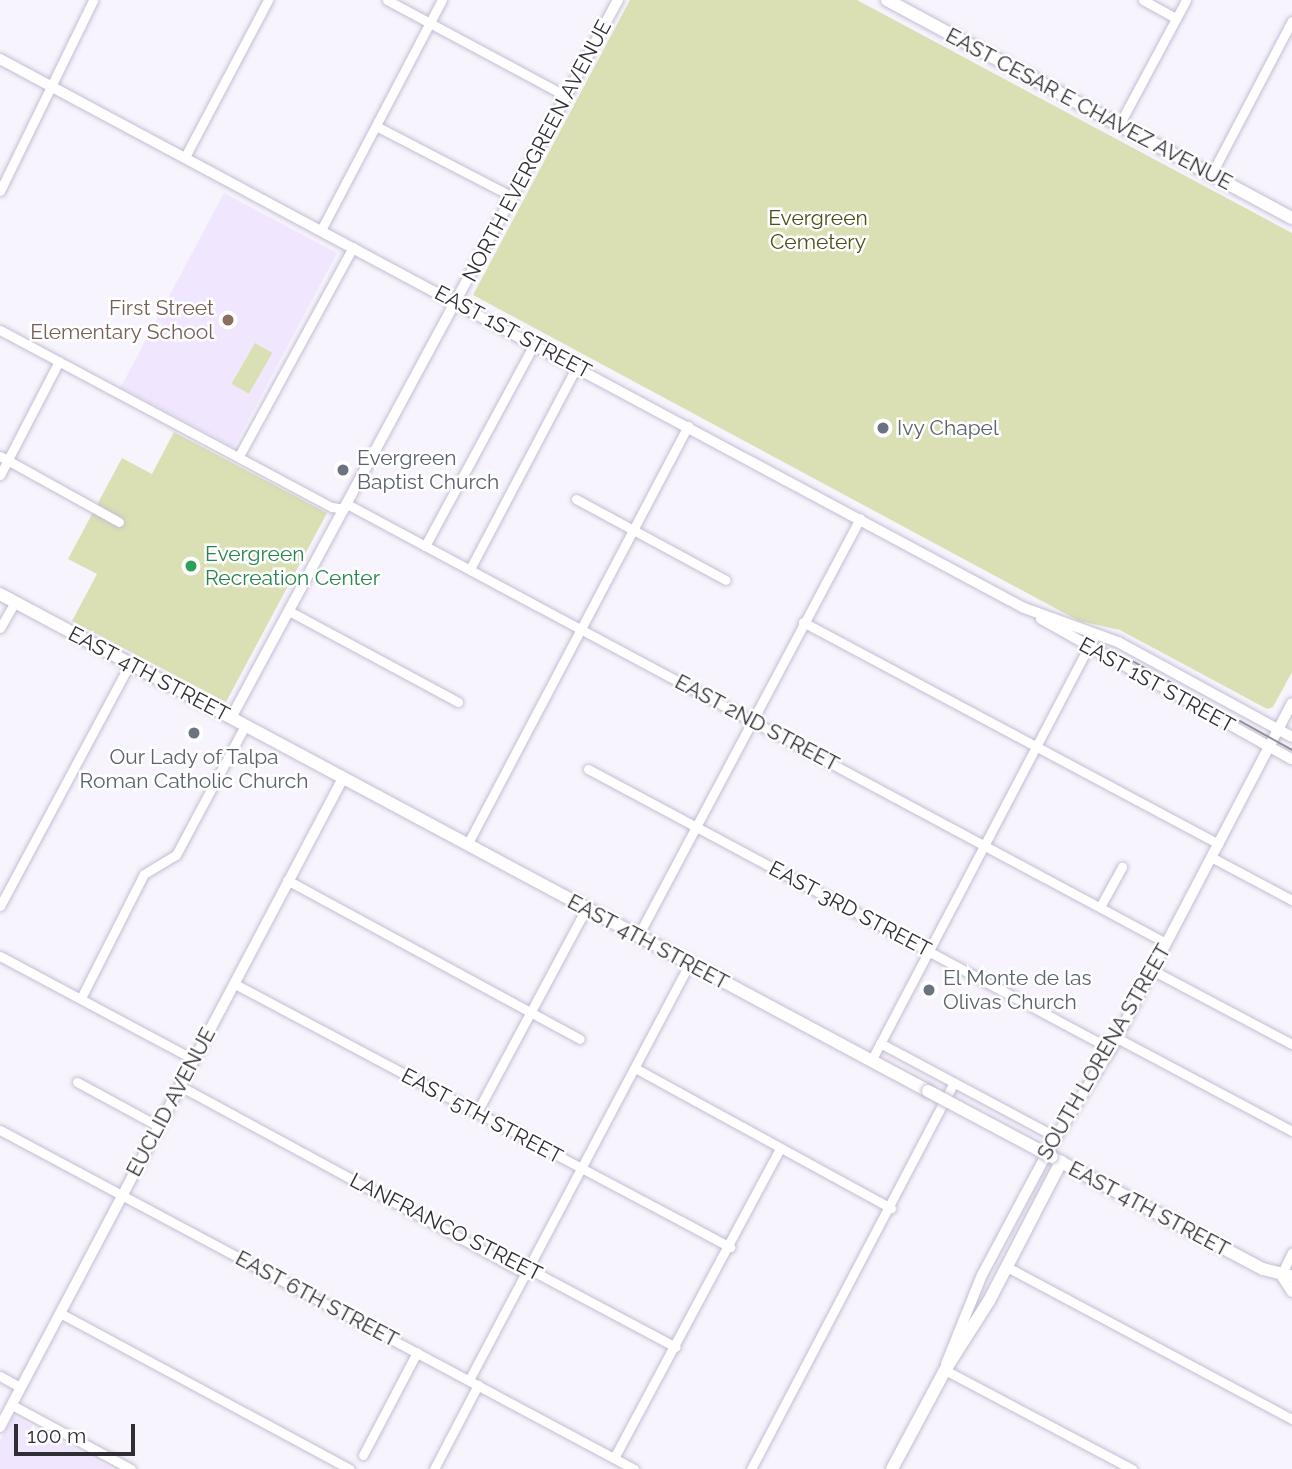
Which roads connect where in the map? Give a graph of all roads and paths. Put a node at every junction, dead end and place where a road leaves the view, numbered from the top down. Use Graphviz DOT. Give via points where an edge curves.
graph roads {
  1 [pos="93,0"];
  2 [pos="268,0"];
  3 [pos="387,0"];
  4 [pos="442,0"];
  5 [pos="618,0"];
  6 [pos="887,0"];
  7 [pos="1143,0"];
  8 [pos="1186,0"];
  9 [pos="1176,18"];
  10 [pos="1292,21"];
  11 [pos="429,22"];
  12 [pos="0,59"];
  13 [pos="52,87"];
  14 [pos="566,96"];
  15 [pos="1119,125"];
  16 [pos="376,126"];
  17 [pos="185,157"];
  18 [pos="1211,175"];
  19 [pos="0,191"];
  20 [pos="513,197"];
  21 [pos="1292,218"];
  22 [pos="321,230"];
  23 [pos="353,247"];
  24 [pos="455,301"];
  25 [pos="0,330"];
  26 [pos="534,344"];
  27 [pos="59,361"];
  28 [pos="577,366"];
  29 [pos="688,426"];
  30 [pos="239,456"];
  31 [pos="4,458"];
  32 [pos="0,475"];
  33 [pos="576,499"];
  34 [pos="345,506"];
  35 [pos="859,519"];
  36 [pos="119,522"];
  37 [pos="632,530"];
  38 [pos="425,546"];
  39 [pos="471,569"];
  40 [pos="726,580"];
  41 [pos="0,594"];
  42 [pos="15,602"];
  43 [pos="1024,608"];
  44 [pos="289,611"];
  45 [pos="803,622"];
  46 [pos="0,628"];
  47 [pos="581,629"];
  48 [pos="1088,646"];
  49 [pos="130,664"];
  50 [pos="458,702"];
  51 [pos="1292,703"];
  52 [pos="231,718"];
  53 [pos="749,720"];
  54 [pos="246,726"];
  55 [pos="1292,737"];
  56 [pos="1274,738"];
  57 [pos="1035,746"];
  58 [pos="1292,759"];
  59 [pos="588,769"];
  60 [pos="343,778"];
  61 [pos="695,827"];
  62 [pos="984,842"];
  63 [pos="1218,844"];
  64 [pos="467,845"];
  65 [pos="1211,857"];
  66 [pos="1122,867"];
  67 [pos="287,880"];
  68 [pos="1292,900"];
  69 [pos="0,906"];
  70 [pos="1100,906"];
  71 [pos="586,909"];
  72 [pos="638,936"];
  73 [pos="1167,943"];
  74 [pos="928,951"];
  75 [pos="0,956"];
  76 [pos="689,964"];
  77 [pos="1152,970"];
  78 [pos="235,984"];
  79 [pos="81,998"];
  80 [pos="529,1012"];
  81 [pos="1117,1038"];
  82 [pos="580,1039"];
  83 [pos="880,1043"];
  84 [pos="1292,1044"];
  85 [pos="1111,1049"];
  86 [pos="193,1059"];
  87 [pos="871,1061"];
  88 [pos="635,1068"];
  89 [pos="77,1082"];
  90 [pos="954,1083"];
  91 [pos="180,1086"];
  92 [pos="477,1112"];
  93 [pos="158,1126"];
  94 [pos="0,1130"];
  95 [pos="1292,1131"];
  96 [pos="1056,1138"];
  97 [pos="780,1149"];
  98 [pos="1057,1160"];
  99 [pos="582,1169"];
  100 [pos="121,1195"];
  101 [pos="891,1208"];
  102 [pos="730,1247"];
  103 [pos="1292,1252"];
  104 [pos="1007,1267"];
  105 [pos="529,1269"];
  106 [pos="1286,1276"];
  107 [pos="1292,1292"];
  108 [pos="60,1313"];
  109 [pos="676,1347"];
  110 [pos="417,1352"];
  111 [pos="945,1370"];
  112 [pos="0,1376"];
  113 [pos="469,1380"];
  114 [pos="478,1385"];
  115 [pos="20,1387"];
  116 [pos="12,1405"];
  117 [pos="1292,1419"];
  118 [pos="0,1427"];
  119 [pos="363,1455"];
  120 [pos="614,1458"];
  121 [pos="131,1469"];
  122 [pos="350,1469"];
  123 [pos="434,1469"];
  124 [pos="634,1469"];
  125 [pos="751,1469"];
  126 [pos="892,1469"];
  127 [pos="1132,1469"];
  1 -- 13 [label="street"];
  2 -- 17 [label="street"];
  3 -- 11 [label="street"];
  4 -- 11 [label="street"];
  5 -- 14 [label="street, NORTH EVERGREEN AVENUE"];
  6 -- 15 [label="main road, EAST CESAR E CHAVEZ AVENUE"];
  7 -- 9 [label="street"];
  8 -- 9 [label="street"];
  9 -- 15 [label="street"];
  10 -- 18 [label="street"];
  11 -- 14 [label="street"];
  11 -- 16 [label="street"];
  12 -- 13 [label="street, EAST 1ST STREET"];
  13 -- 17 [label="street, EAST 1ST STREET"];
  13 -- 19 [label="street"];
  14 -- 20 [label="street, NORTH EVERGREEN AVENUE"];
  15 -- 18 [label="main road, EAST CESAR E CHAVEZ AVENUE"];
  16 -- 20 [label="street"];
  16 -- 22 [label="street"];
  17 -- 22 [label="street, EAST 1ST STREET"];
  18 -- 21 [label="main road, EAST CESAR E CHAVEZ AVENUE"];
  20 -- 24 [label="street, NORTH EVERGREEN AVENUE"];
  22 -- 23 [label="street, EAST 1ST STREET"];
  23 -- 24 [label="street, EAST 1ST STREET"];
  23 -- 30 [label="street"];
  24 -- 26 [label="street, EAST 1ST STREET"];
  24 -- 34 [label="street, NORTH EVERGREEN AVENUE"];
  25 -- 27 [label="street, EAST 2ND STREET"];
  26 -- 28 [label="street, EAST 1ST STREET"];
  26 -- 38 [label="street"];
  27 -- 30 [label="street, EAST 2ND STREET"];
  27 -- 31 [label="street"];
  28 -- 29 [label="street, EAST 1ST STREET"];
  28 -- 39 [label="street"];
  29 -- 35 [label="street, EAST 1ST STREET"];
  29 -- 37 [label="street"];
  30 -- 34 [label="street, EAST 2ND STREET" via="332,507"];
  31 -- 32 [label="street"];
  31 -- 36 [label="street"];
  33 -- 37 [label="street"];
  34 -- 38 [label="street, EAST 2ND STREET"];
  34 -- 44 [label="street, NORTH EVERGREEN AVENUE"];
  35 -- 43 [label="street, EAST 1ST STREET"];
  35 -- 45 [label="street"];
  37 -- 40 [label="street"];
  37 -- 47 [label="street"];
  38 -- 39 [label="street, EAST 2ND STREET"];
  39 -- 47 [label="street, EAST 2ND STREET"];
  41 -- 42 [label="main road, EAST 4TH STREET"];
  42 -- 46 [label="street"];
  42 -- 49 [label="main road, EAST 4TH STREET"];
  43 -- 48 [label="street, EAST 1ST STREET"];
  43 -- 56 [label="street, EAST 1ST STREET" via="1118,642"];
  44 -- 50 [label="street"];
  44 -- 52 [label="street, NORTH EVERGREEN AVENUE"];
  45 -- 53 [label="street"];
  45 -- 57 [label="street"];
  47 -- 53 [label="street, EAST 2ND STREET"];
  47 -- 64 [label="street"];
  48 -- 56 [label="street, EAST 1ST STREET"];
  48 -- 57 [label="street"];
  49 -- 52 [label="main road, EAST 4TH STREET"];
  49 -- 69 [label="street"];
  51 -- 56 [label="street, SOUTH LORENA STREET"];
  52 -- 54 [label="main road, EAST 4TH STREET"];
  53 -- 61 [label="street"];
  53 -- 62 [label="street, EAST 2ND STREET"];
  54 -- 60 [label="main road, EAST 4TH STREET"];
  54 -- 79 [label="street" via="176,855 144,874"];
  55 -- 56 [label="street, EAST 1ST STREET"];
  56 -- 58 [label="street, EAST 1ST STREET"];
  56 -- 63 [label="street, SOUTH LORENA STREET"];
  57 -- 62 [label="street"];
  57 -- 63 [label="street"];
  59 -- 61 [label="street, EAST 3RD STREET"];
  60 -- 64 [label="main road, EAST 4TH STREET"];
  60 -- 67 [label="street, EUCLID AVENUE"];
  61 -- 72 [label="street"];
  61 -- 74 [label="street, EAST 3RD STREET"];
  62 -- 70 [label="street, EAST 2ND STREET"];
  62 -- 74 [label="street"];
  63 -- 65 [label="street, SOUTH LORENA STREET"];
  64 -- 71 [label="main road, EAST 4TH STREET"];
  65 -- 68 [label="street"];
  65 -- 73 [label="street, SOUTH LORENA STREET"];
  66 -- 70 [label="street"];
  67 -- 78 [label="street, EUCLID AVENUE"];
  67 -- 80 [label="street"];
  70 -- 73 [label="street, EAST 2ND STREET"];
  71 -- 72 [label="main road, EAST 4TH STREET"];
  71 -- 80 [label="street"];
  72 -- 76 [label="main road, EAST 4TH STREET"];
  73 -- 77 [label="street, SOUTH LORENA STREET"];
  74 -- 83 [label="street"];
  74 -- 85 [label="street, EAST 3RD STREET"];
  75 -- 79 [label="street"];
  76 -- 87 [label="main road, EAST 4TH STREET"];
  76 -- 88 [label="street"];
  77 -- 81 [label="street, SOUTH LORENA STREET"];
  77 -- 84 [label="street"];
  78 -- 86 [label="street, EUCLID AVENUE"];
  78 -- 92 [label="street, EAST 5TH STREET"];
  79 -- 86 [label="street"];
  80 -- 82 [label="street"];
  80 -- 92 [label="street"];
  81 -- 85 [label="street, SOUTH LORENA STREET"];
  81 -- 95 [label="street"];
  83 -- 87 [label="street"];
  83 -- 90 [label="street, EAST 4TH STREET"];
  85 -- 96 [label="street, SOUTH LORENA STREET"];
  86 -- 91 [label="street, EUCLID AVENUE"];
  87 -- 98 [label="main road, EAST 4TH STREET, bridge"];
  88 -- 97 [label="street"];
  88 -- 99 [label="street"];
  89 -- 93 [label="street"];
  90 -- 96 [label="street, EAST 4TH STREET"];
  90 -- 101 [label="street"];
  91 -- 93 [label="street, EUCLID AVENUE"];
  91 -- 105 [label="street, LANFRANCO STREET" via="517,1269"];
  92 -- 99 [label="street, EAST 5TH STREET"];
  93 -- 100 [label="street, EUCLID AVENUE"];
  94 -- 100 [label="street, EAST 6TH STREET"];
  96 -- 111 [label="street, SOUTH LORENA STREET" via="982,1275"];
  97 -- 101 [label="street"];
  97 -- 102 [label="street"];
  98 -- 104 [label="main road, SOUTH LORENA STREET"];
  98 -- 106 [label="main road, EAST 4TH STREET"];
  99 -- 102 [label="street, EAST 5TH STREET"];
  99 -- 105 [label="street"];
  100 -- 108 [label="street, EUCLID AVENUE"];
  100 -- 110 [label="street, EAST 6TH STREET"];
  101 -- 125 [label="street"];
  102 -- 109 [label="street"];
  103 -- 106 [label="street"];
  104 -- 111 [label="main road, SOUTH LORENA STREET"];
  104 -- 117 [label="street"];
  105 -- 109 [label="street, LANFRANCO STREET"];
  105 -- 113 [label="street"];
  106 -- 107 [label="street, EAST 4TH STREET"];
  108 -- 115 [label="street, EUCLID AVENUE"];
  108 -- 122 [label="street"];
  109 -- 120 [label="street"];
  110 -- 113 [label="street, EAST 6TH STREET"];
  110 -- 119 [label="street"];
  111 -- 126 [label="main road, SOUTH LORENA STREET"];
  111 -- 127 [label="street"];
  112 -- 115 [label="street"];
  113 -- 114 [label="street, EAST 6TH STREET"];
  114 -- 120 [label="street, EAST 6TH STREET"];
  114 -- 123 [label="street"];
  115 -- 116 [label="street, EUCLID AVENUE"];
  116 -- 118 [label="street, EUCLID AVENUE"];
  116 -- 121 [label="street"];
  120 -- 124 [label="street, EAST 6TH STREET"];
}
